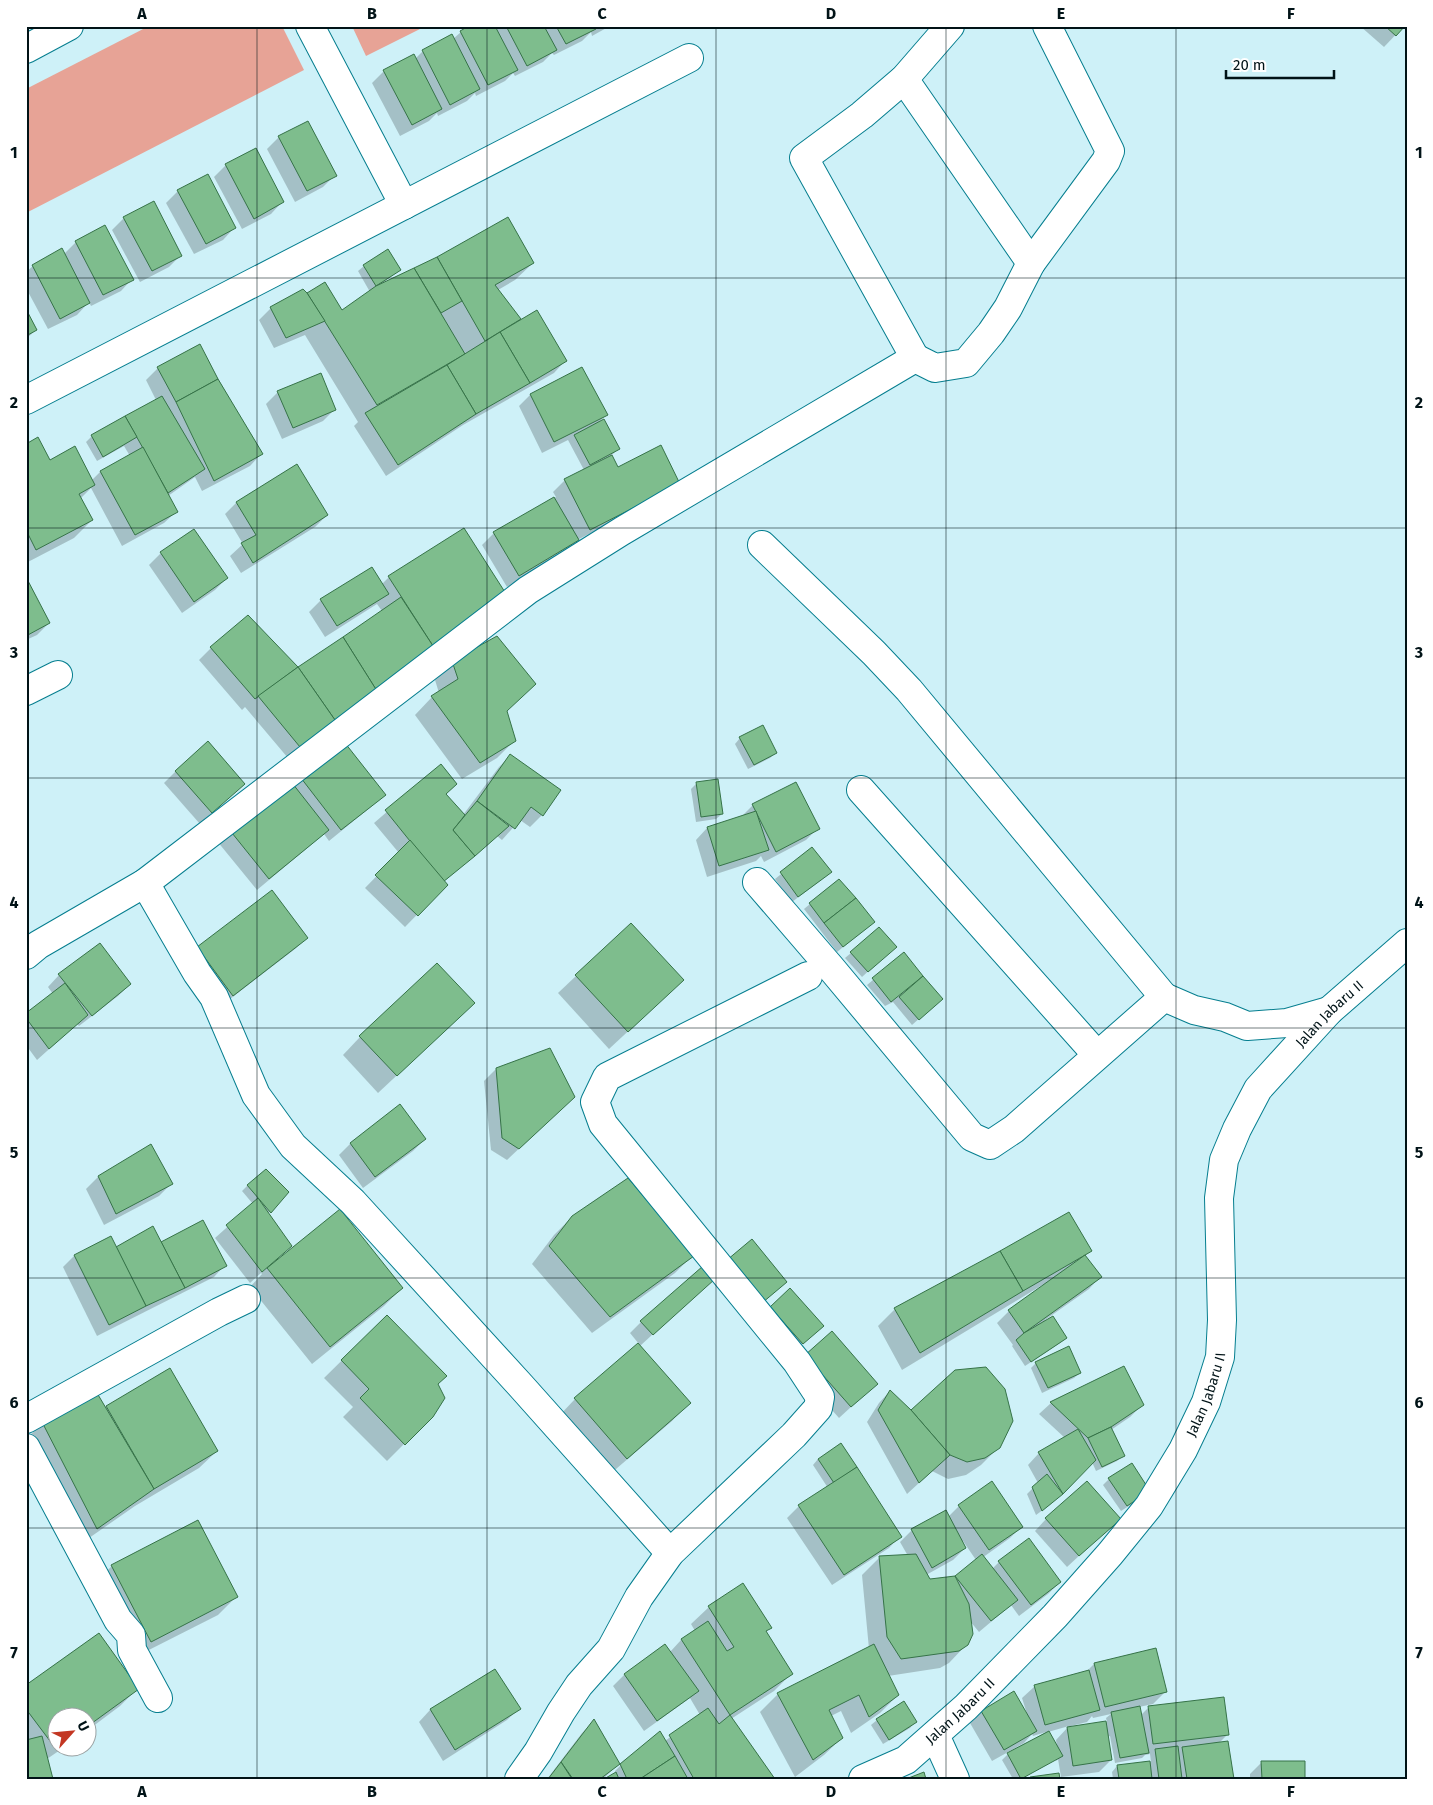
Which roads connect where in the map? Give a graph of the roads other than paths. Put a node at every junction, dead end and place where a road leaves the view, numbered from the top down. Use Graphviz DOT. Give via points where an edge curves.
graph roads {
  1 [pos="69,26"];
  2 [pos="310,26"];
  3 [pos="950,26"];
  4 [pos="1047,26"];
  5 [pos="26,49"];
  6 [pos="690,58"];
  7 [pos="904,79"];
  8 [pos="404,205"];
  9 [pos="1030,263"];
  10 [pos="915,358"];
  11 [pos="26,400"];
  12 [pos="762,545"];
  13 [pos="58,675"];
  14 [pos="26,691"];
  15 [pos="861,790"];
  16 [pos="757,882"];
  17 [pos="145,883"];
  18 [pos="1407,943"];
  19 [pos="26,955"];
  20 [pos="808,976"];
  21 [pos="1164,997"];
  22 [pos="1329,1011"];
  23 [pos="1098,1055"];
  24 [pos="246,1299"];
  25 [pos="26,1419"];
  26 [pos="26,1448"];
  27 [pos="670,1553"];
  28 [pos="158,1698"];
  29 [pos="935,1735"];
  30 [pos="519,1779"];
  31 [pos="862,1779"];
  32 [pos="955,1779"];
  1 -- 5 [label="street"];
  2 -- 8 [label="street"];
  3 -- 7 [label="street"];
  4 -- 9 [label="street" via="1110,151 1106,161"];
  6 -- 8 [label="street"];
  7 -- 9 [label="street"];
  7 -- 10 [label="street" via="804,158"];
  8 -- 11 [label="street"];
  9 -- 10 [label="street" via="1008,308 991,334 966,362 936,368"];
  10 -- 17 [label="street" via="528,590"];
  12 -- 21 [label="street" via="909,690"];
  13 -- 14 [label="street"];
  15 -- 23 [label="street"];
  16 -- 23 [label="street" via="972,1137 990,1145 1014,1129"];
  17 -- 19 [label="street"];
  17 -- 27 [label="street" via="214,997 256,1095 293,1146 353,1202"];
  18 -- 22 [label="street, Jalan Jabaru II"];
  20 -- 27 [label="street" via="607,1077 595,1102 603,1124 796,1362 820,1397 818,1408 794,1435"];
  21 -- 22 [label="street" via="1247,1026 1287,1023"];
  21 -- 23 [label="street"];
  22 -- 29 [label="street, Jalan Jabaru II" via="1258,1089 1236,1129 1224,1160 1218,1198 1220,1357 1206,1402 1183,1450 1149,1506 1110,1554 973,1700"];
  24 -- 25 [label="street"];
  26 -- 28 [label="street" via="118,1620 131,1635 132,1650"];
  27 -- 30 [label="street" via="639,1597 611,1649 579,1685"];
  29 -- 31 [label="street, Jalan Jabaru II" via="906,1760"];
  29 -- 32 [label="street"];
}
